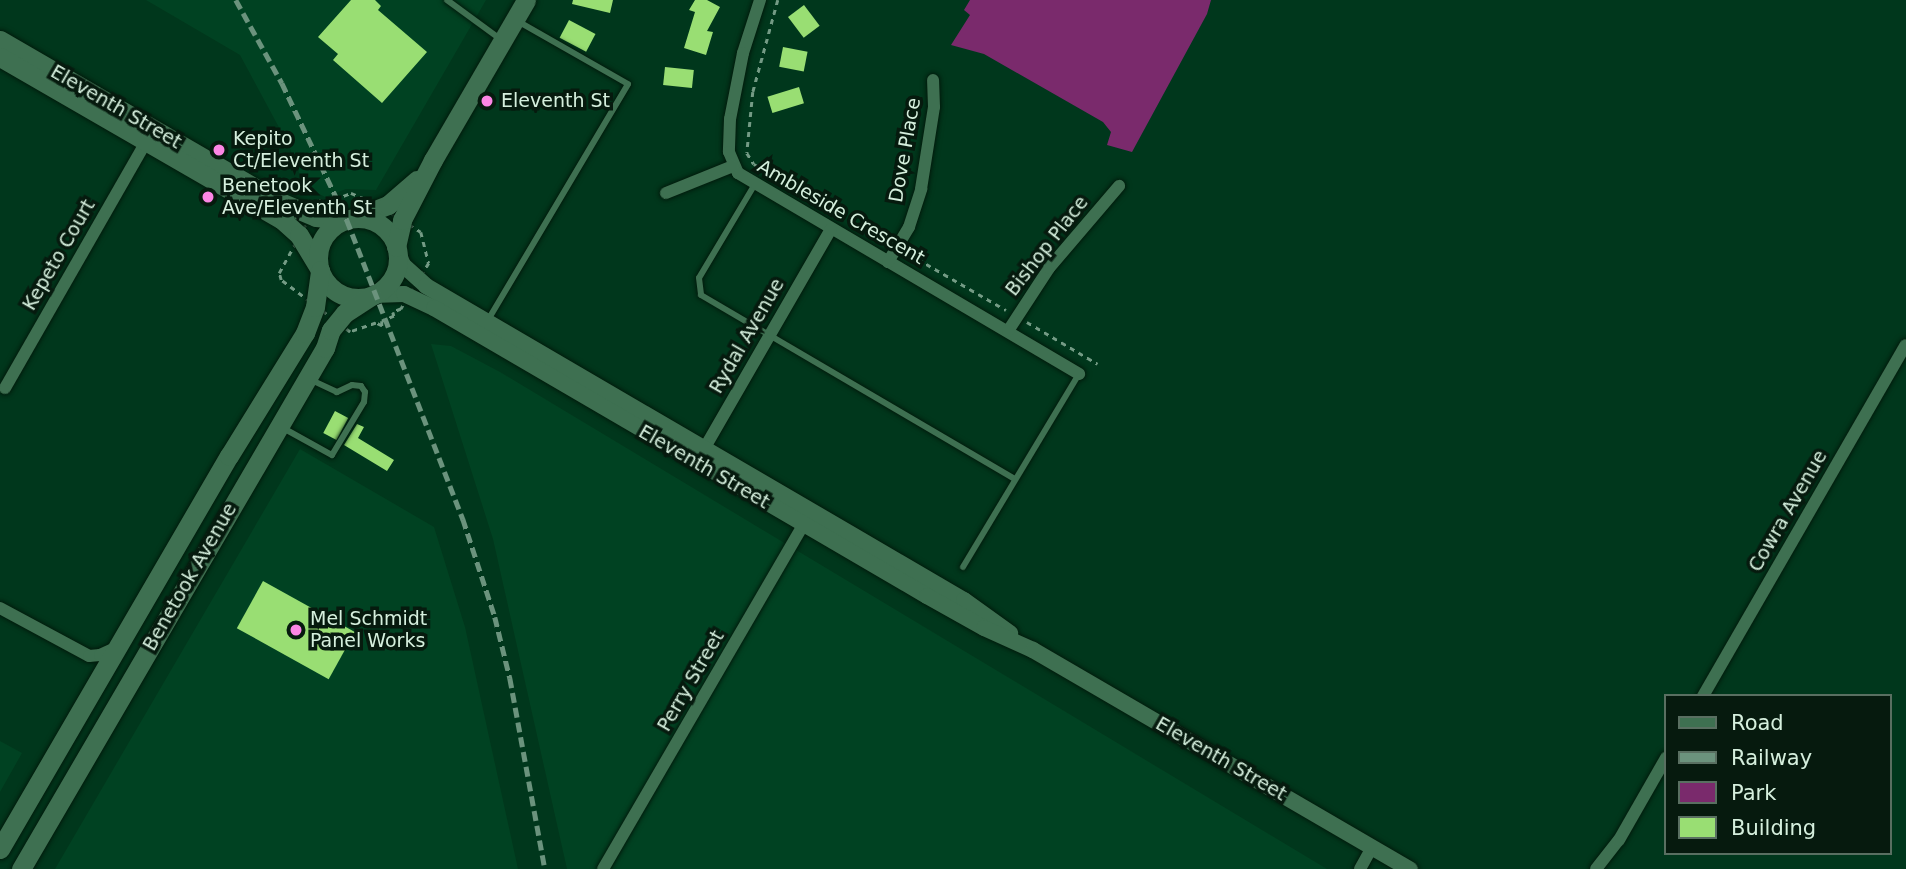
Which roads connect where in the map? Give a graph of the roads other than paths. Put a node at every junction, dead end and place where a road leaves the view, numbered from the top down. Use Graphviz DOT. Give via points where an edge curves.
graph roads {
  1 [pos="447,0"];
  2 [pos="526,0"];
  3 [pos="760,0"];
  4 [pos="515,19"];
  5 [pos="0,40"];
  6 [pos="502,40"];
  7 [pos="0,57"];
  8 [pos="933,80"];
  9 [pos="150,135"];
  10 [pos="433,160"];
  11 [pos="733,166"];
  12 [pos="755,184"];
  13 [pos="1119,186"];
  14 [pos="666,193"];
  15 [pos="350,219"];
  16 [pos="831,229"];
  17 [pos="397,249"];
  18 [pos="888,262"];
  19 [pos="319,269"];
  20 [pos="372,295"];
  21 [pos="483,329"];
  22 [pos="1007,331"];
  23 [pos="769,336"];
  24 [pos="1906,345"];
  25 [pos="1079,374"];
  26 [pos="307,378"];
  27 [pos="5,388"];
  28 [pos="278,426"];
  29 [pos="700,455"];
  30 [pos="229,456"];
  31 [pos="253,469"];
  32 [pos="1014,480"];
  33 [pos="808,518"];
  34 [pos="963,568"];
  35 [pos="0,608"];
  36 [pos="118,645"];
  37 [pos="1704,694"];
  38 [pos="1664,761"];
  39 [pos="1619,840"];
  40 [pos="1372,847"];
  41 [pos="0,849"];
  42 [pos="21,869"];
  43 [pos="603,869"];
  44 [pos="1360,869"];
  45 [pos="1410,869"];
  46 [pos="1596,869"];
  47 [pos="1608,869"];
  1 -- 6 [label="lane"];
  2 -- 4 [label="main road"];
  3 -- 11 [label="street, Ambleside Crescent" via="743,53 730,119 728,143"];
  4 -- 6 [label="main road"];
  4 -- 21 [label="lane" via="628,84"];
  5 -- 9 [label="main road, Eleventh Street"];
  6 -- 10 [label="main road"];
  7 -- 9 [label="main road, Eleventh Street"];
  8 -- 18 [label="street, Dove Place" via="934,107 921,189 909,228"];
  9 -- 15 [label="main road, Eleventh Street" via="310,216"];
  9 -- 19 [label="main road, Eleventh Street" via="276,216 299,235"];
  9 -- 27 [label="street, Kepeto Court"];
  10 -- 15 [label="main road" via="407,190 382,208"];
  10 -- 17 [label="main road" via="402,220"];
  11 -- 12 [label="street, Ambleside Crescent"];
  11 -- 14 [label="street"];
  12 -- 16 [label="street, Ambleside Crescent"];
  12 -- 23 [label="lane" via="698,284 706,300"];
  13 -- 22 [label="street, Bishop Place" via="1049,268"];
  15 -- 17 [label="main road" via="377,223 387,230"];
  15 -- 19 [label="main road" via="325,236 319,248"];
  16 -- 18 [label="street, Ambleside Crescent"];
  16 -- 23 [label="street, Rydal Avenue"];
  17 -- 20 [label="main road" via="393,278"];
  17 -- 21 [label="street, Eleventh Street" via="403,265 417,280"];
  18 -- 22 [label="street, Ambleside Crescent"];
  19 -- 20 [label="main road" via="327,284 340,294 355,298"];
  19 -- 30 [label="main road, Benetook Avenue" via="315,307 291,357"];
  20 -- 21 [label="street, Eleventh Street" via="407,295"];
  20 -- 26 [label="main road, Benetook Avenue" via="336,323"];
  21 -- 29 [label="street, Eleventh Street"];
  22 -- 25 [label="street, Ambleside Crescent"];
  23 -- 29 [label="street, Rydal Avenue"];
  23 -- 32 [label="lane"];
  24 -- 37 [label="street, Cowra Avenue"];
  25 -- 32 [label="lane"];
  26 -- 28 [label="main road, Benetook Avenue"];
  26 -- 28 [label="lane" via="331,391 357,385 365,392 364,402 332,455"];
  28 -- 31 [label="main road, Benetook Avenue"];
  29 -- 33 [label="street, Eleventh Street"];
  30 -- 31 [label="main road"];
  30 -- 36 [label="main road, Benetook Avenue"];
  31 -- 42 [label="main road, Benetook Avenue"];
  32 -- 34 [label="lane"];
  33 -- 40 [label="street, Eleventh Street" via="964,600 1033,650"];
  33 -- 43 [label="street, Perry Street"];
  35 -- 36 [label="street" via="89,656"];
  36 -- 41 [label="main road, Benetook Avenue"];
  38 -- 39 [label="street"];
  39 -- 46 [label="street"];
  39 -- 47 [label="street"];
  40 -- 44 [label="street"];
  40 -- 45 [label="street, Eleventh Street"];
}
